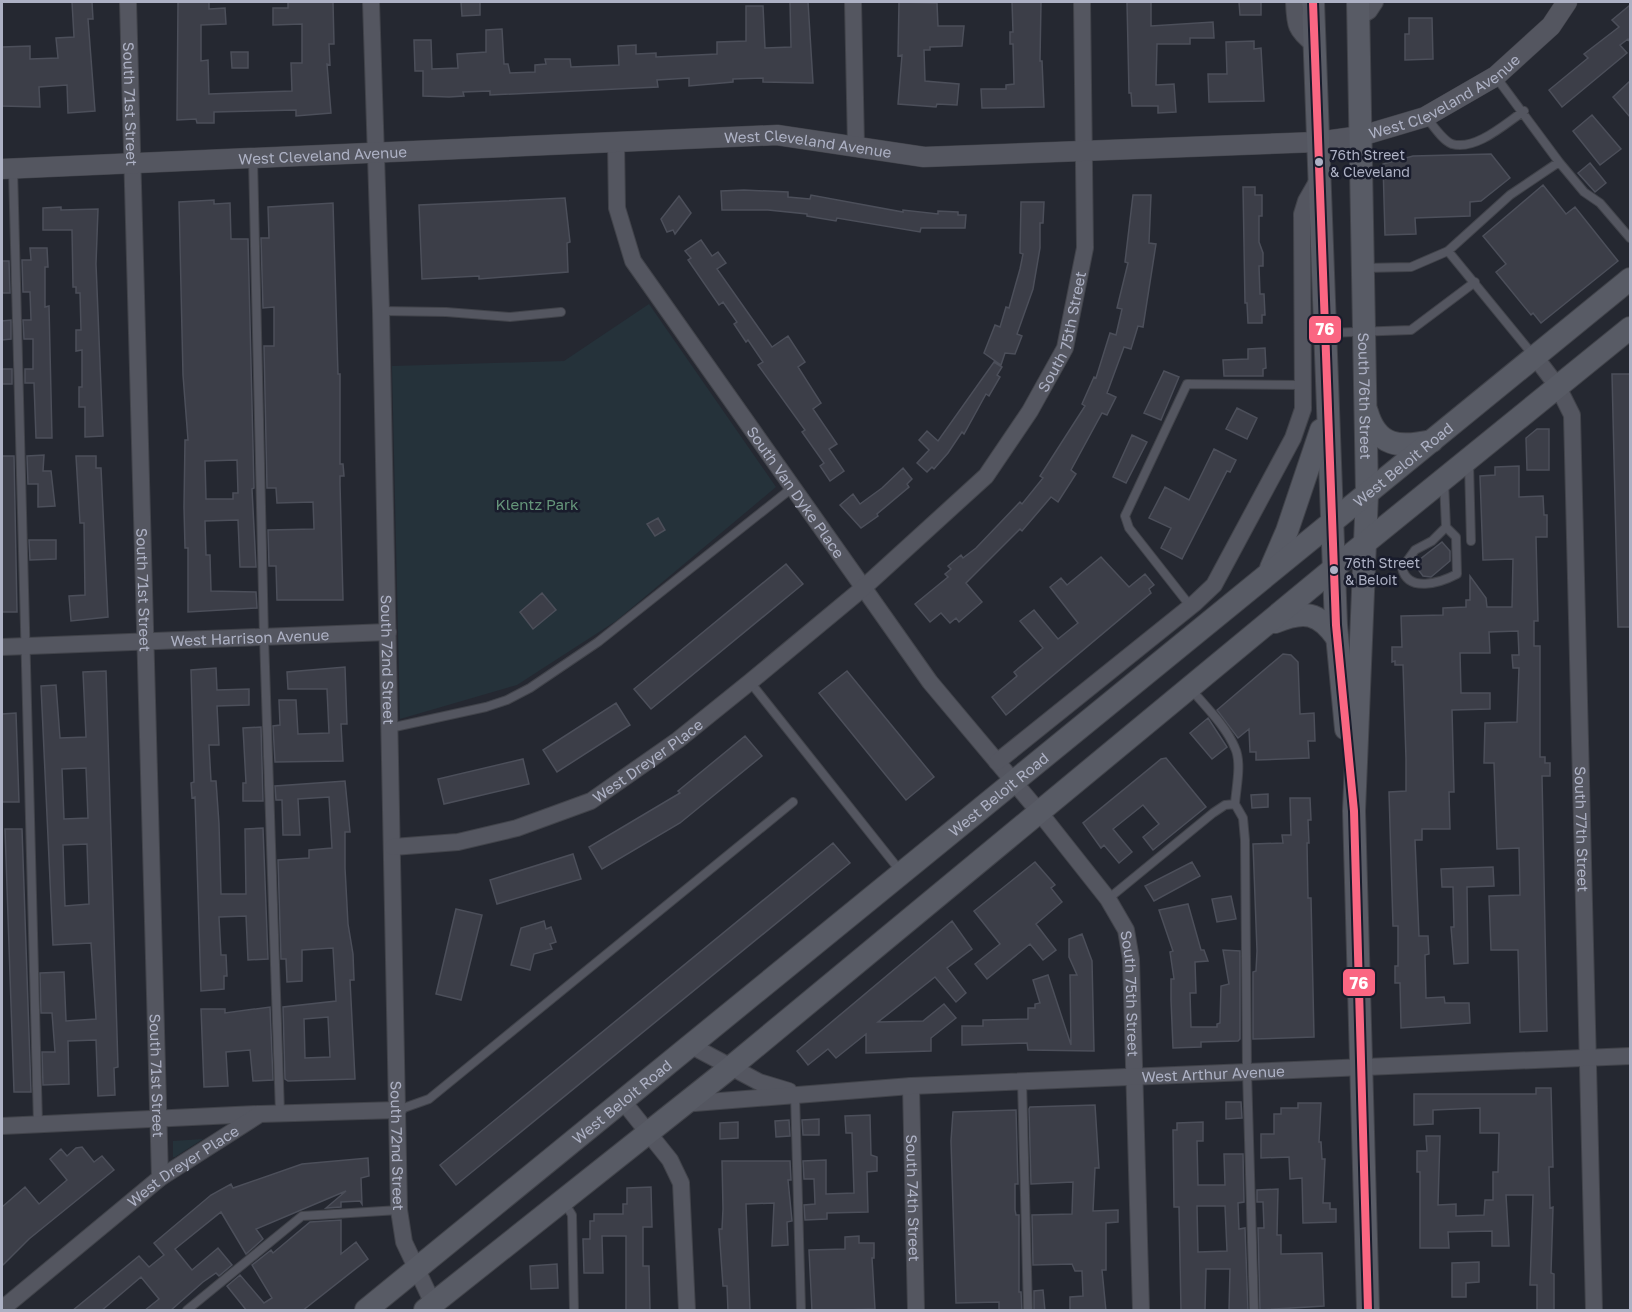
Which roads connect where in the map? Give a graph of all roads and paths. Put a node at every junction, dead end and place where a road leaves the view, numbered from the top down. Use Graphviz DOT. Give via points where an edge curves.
graph roads {
  1 [pos="128,2"];
  2 [pos="371,2"];
  3 [pos="853,2"];
  4 [pos="1082,2"];
  5 [pos="1294,2"];
  6 [pos="1313,2"];
  7 [pos="1375,2"];
  8 [pos="1567,2"];
  9 [pos="1358,9"];
  10 [pos="1314,45"];
  11 [pos="1496,76"];
  12 [pos="1524,111"];
  13 [pos="1425,117"];
  14 [pos="1361,136"];
  15 [pos="616,142"];
  16 [pos="1317,142"];
  17 [pos="856,146"];
  18 [pos="1084,150"];
  19 [pos="374,153"];
  20 [pos="253,158"];
  21 [pos="1559,162"];
  22 [pos="131,164"];
  23 [pos="7,169"];
  24 [pos="1318,180"];
  25 [pos="1630,238"];
  26 [pos="1448,251"];
  27 [pos="1364,268"];
  28 [pos="1630,279"];
  29 [pos="1475,282"];
  30 [pos="381,311"];
  31 [pos="561,312"];
  32 [pos="1630,328"];
  33 [pos="1364,332"];
  34 [pos="1324,333"];
  35 [pos="1536,358"];
  36 [pos="1558,387"];
  37 [pos="1305,391"];
  38 [pos="1327,405"];
  39 [pos="1366,407"];
  40 [pos="1432,441"];
  41 [pos="1469,461"];
  42 [pos="1444,482"];
  43 [pos="792,488"];
  44 [pos="1367,494"];
  45 [pos="1332,522"];
  46 [pos="1446,527"];
  47 [pos="1471,541"];
  48 [pos="1363,544"];
  49 [pos="1334,568"];
  50 [pos="1265,577"];
  51 [pos="862,590"];
  52 [pos="1191,607"];
  53 [pos="1265,626"];
  54 [pos="388,632"];
  55 [pos="264,637"];
  56 [pos="1337,638"];
  57 [pos="148,641"];
  58 [pos="26,646"];
  59 [pos="2,647"];
  60 [pos="750,682"];
  61 [pos="1189,688"];
  62 [pos="390,728"];
  63 [pos="997,762"];
  64 [pos="1013,782"];
  65 [pos="793,802"];
  66 [pos="1235,804"];
  67 [pos="1354,811"];
  68 [pos="1040,813"];
  69 [pos="393,847"];
  70 [pos="901,873"];
  71 [pos="1108,898"];
  72 [pos="690,1045"];
  73 [pos="1630,1056"];
  74 [pos="1588,1057"];
  75 [pos="731,1067"];
  76 [pos="1360,1067"];
  77 [pos="1247,1072"];
  78 [pos="1135,1076"];
  79 [pos="1022,1081"];
  80 [pos="911,1086"];
  81 [pos="795,1093"];
  82 [pos="622,1100"];
  83 [pos="682,1104"];
  84 [pos="398,1110"];
  85 [pos="280,1113"];
  86 [pos="260,1114"];
  87 [pos="158,1120"];
  88 [pos="38,1124"];
  89 [pos="2,1126"];
  90 [pos="648,1131"];
  91 [pos="160,1178"];
  92 [pos="563,1201"];
  93 [pos="399,1210"];
  94 [pos="418,1269"];
  95 [pos="431,1308"];
  96 [pos="2,1310"];
  97 [pos="187,1311"];
  98 [pos="366,1311"];
  99 [pos="574,1311"];
  100 [pos="687,1311"];
  101 [pos="801,1311"];
  102 [pos="916,1311"];
  103 [pos="1028,1311"];
  104 [pos="1140,1311"];
  105 [pos="1254,1311"];
  106 [pos="1368,1311"];
  107 [pos="1594,1311"];
  1 -- 22 [label="street, South 71st Street"];
  2 -- 19 [label="street, South 72nd Street"];
  3 -- 17 [label="street"];
  4 -- 18 [label="street, South 75th Street"];
  5 -- 10 [label="street" via="1299,33"];
  6 -- 10 [label="main road, South 76th Street"];
  7 -- 9 [label="street, South 76th Street" via="1369,11"];
  8 -- 11 [label="street, West Cleveland Avenue" via="1551,26"];
  9 -- 14 [label="main road, South 76th Street"];
  10 -- 16 [label="main road, South 76th Street"];
  11 -- 12 [label="lane"];
  11 -- 13 [label="street, West Cleveland Avenue"];
  12 -- 13 [label="lane" via="1478,141 1462,145 1445,140"];
  12 -- 21 [label="lane"];
  13 -- 14 [label="street, West Cleveland Avenue"];
  14 -- 16 [label="street, West Cleveland Avenue"];
  14 -- 27 [label="main road, South 76th Street"];
  15 -- 17 [label="street, West Cleveland Avenue" via="777,135"];
  15 -- 19 [label="street, West Cleveland Avenue"];
  15 -- 43 [label="street, South Van Dyke Place" via="617,208 633,261"];
  16 -- 18 [label="street, West Cleveland Avenue"];
  16 -- 24 [label="main road, South 76th Street"];
  17 -- 18 [label="street, West Cleveland Avenue" via="924,158"];
  18 -- 51 [label="street, South 75th Street" via="1086,248 1065,348 1030,411 986,476"];
  19 -- 20 [label="street, West Cleveland Avenue"];
  19 -- 30 [label="street, South 72nd Street"];
  20 -- 22 [label="street, West Cleveland Avenue"];
  20 -- 55 [label="lane"];
  21 -- 25 [label="lane"];
  21 -- 26 [label="lane" via="1510,195"];
  22 -- 23 [label="street, West Cleveland Avenue"];
  22 -- 57 [label="street, South 71st Street"];
  23 -- 58 [label="lane"];
  24 -- 34 [label="main road, South 76th Street"];
  24 -- 37 [label="street, South 76th Street" via="1302,214"];
  26 -- 27 [label="lane" via="1411,267"];
  26 -- 29 [label="lane"];
  27 -- 33 [label="main road, South 76th Street"];
  28 -- 35 [label="main road, West Beloit Road"];
  29 -- 33 [label="lane" via="1411,330"];
  29 -- 35 [label="lane"];
  30 -- 31 [label="lane" via="510,317"];
  30 -- 54 [label="street, South 72nd Street"];
  32 -- 36 [label="main road"];
  33 -- 34 [label="lane"];
  33 -- 39 [label="main road, South 76th Street"];
  34 -- 38 [label="main road, South 76th Street"];
  35 -- 36 [label="street, South 77th Street"];
  35 -- 40 [label="main road, West Beloit Road"];
  36 -- 41 [label="main road"];
  36 -- 74 [label="street, South 77th Street" via="1572,415"];
  37 -- 52 [label="street, West Beloit Road" via="1293,438 1214,585"];
  37 -- 52 [label="lane" via="1187,384 1125,516 1129,528"];
  38 -- 45 [label="main road, South 76th Street"];
  38 -- 50 [label="main road" via="1318,446 1300,496 1280,551"];
  39 -- 40 [label="main road" via="1374,431 1388,441 1403,445"];
  39 -- 44 [label="main road, South 76th Street"];
  40 -- 44 [label="main road, West Beloit Road"];
  41 -- 42 [label="main road"];
  41 -- 47 [label="lane"];
  42 -- 46 [label="lane"];
  42 -- 48 [label="main road"];
  43 -- 51 [label="street, South Van Dyke Place"];
  43 -- 62 [label="lane" via="598,642 530,688 486,707"];
  44 -- 45 [label="main road, West Beloit Road"];
  44 -- 48 [label="main road, South 76th Street"];
  45 -- 49 [label="main road, South 76th Street"];
  45 -- 50 [label="main road, West Beloit Road"];
  46 -- 46 [label="lane" via="1406,560 1402,568 1410,582 1442,582 1457,574 1456,537"];
  48 -- 49 [label="main road"];
  48 -- 67 [label="main road, South 76th Street"];
  49 -- 53 [label="main road"];
  49 -- 56 [label="main road, South 76th Street"];
  50 -- 64 [label="main road, West Beloit Road"];
  51 -- 60 [label="street, West Dreyer Place"];
  51 -- 63 [label="street, South Van Dyke Place" via="930,682"];
  52 -- 63 [label="street, West Beloit Road"];
  53 -- 56 [label="main road" via="1296,615 1316,616"];
  53 -- 61 [label="main road"];
  54 -- 55 [label="street, West Harrison Avenue"];
  54 -- 62 [label="street, South 72nd Street"];
  55 -- 57 [label="street, West Harrison Avenue"];
  55 -- 85 [label="lane"];
  56 -- 67 [label="main road, South 76th Street"];
  57 -- 58 [label="street, West Harrison Avenue"];
  57 -- 87 [label="street, South 71st Street"];
  58 -- 59 [label="street, West Harrison Avenue"];
  58 -- 88 [label="lane"];
  60 -- 69 [label="street, West Dreyer Place" via="678,740 591,801 517,828 468,840"];
  60 -- 70 [label="lane"];
  61 -- 66 [label="lane" via="1236,749"];
  61 -- 68 [label="main road"];
  62 -- 69 [label="street, South 72nd Street"];
  63 -- 64 [label="street, South Van Dyke Place"];
  64 -- 68 [label="street, South Van Dyke Place"];
  64 -- 70 [label="main road, West Beloit Road"];
  65 -- 84 [label="lane" via="429,1099"];
  66 -- 71 [label="lane" via="1213,813"];
  66 -- 77 [label="lane" via="1243,818 1245,840"];
  67 -- 76 [label="main road, South 76th Street"];
  68 -- 71 [label="street, South 75th Street"];
  68 -- 75 [label="main road"];
  69 -- 84 [label="street, South 72nd Street"];
  70 -- 72 [label="main road, West Beloit Road"];
  71 -- 78 [label="street, South 75th Street" via="1125,930 1131,958"];
  72 -- 75 [label="street, West Arthur Avenue"];
  72 -- 82 [label="main road, West Beloit Road"];
  73 -- 74 [label="street, West Arthur Avenue"];
  74 -- 76 [label="street, West Arthur Avenue"];
  74 -- 107 [label="street, South 77th Street"];
  75 -- 81 [label="street, West Arthur Avenue" via="759,1082"];
  75 -- 83 [label="main road"];
  76 -- 77 [label="street, West Arthur Avenue"];
  76 -- 106 [label="main road, South 76th Street"];
  77 -- 78 [label="street, West Arthur Avenue"];
  77 -- 105 [label="lane"];
  78 -- 79 [label="street, West Arthur Avenue"];
  78 -- 104 [label="street, South 75th Street"];
  79 -- 80 [label="street, West Arthur Avenue"];
  79 -- 103 [label="lane"];
  80 -- 81 [label="street, West Arthur Avenue"];
  80 -- 102 [label="street, South 74th Street"];
  81 -- 83 [label="street, West Arthur Avenue"];
  81 -- 101 [label="lane"];
  82 -- 90 [label="street"];
  82 -- 94 [label="main road, West Beloit Road"];
  83 -- 90 [label="main road"];
  84 -- 85 [label="street, West Dreyer Place"];
  84 -- 93 [label="street, South 72nd Street"];
  85 -- 86 [label="street, West Dreyer Place"];
  86 -- 87 [label="street"];
  86 -- 91 [label="street, West Dreyer Place"];
  87 -- 88 [label="street"];
  87 -- 91 [label="street, South 71st Street"];
  88 -- 89 [label="street"];
  90 -- 92 [label="main road"];
  90 -- 100 [label="street" via="670,1160 681,1183"];
  91 -- 96 [label="street, West Dreyer Place"];
  92 -- 95 [label="main road"];
  92 -- 99 [label="lane" via="572,1215"];
  93 -- 94 [label="street, South 72nd Street" via="404,1242"];
  93 -- 97 [label="lane" via="302,1216"];
  94 -- 95 [label="street, South 72nd Street"];
  94 -- 98 [label="main road, West Beloit Road"];
}
